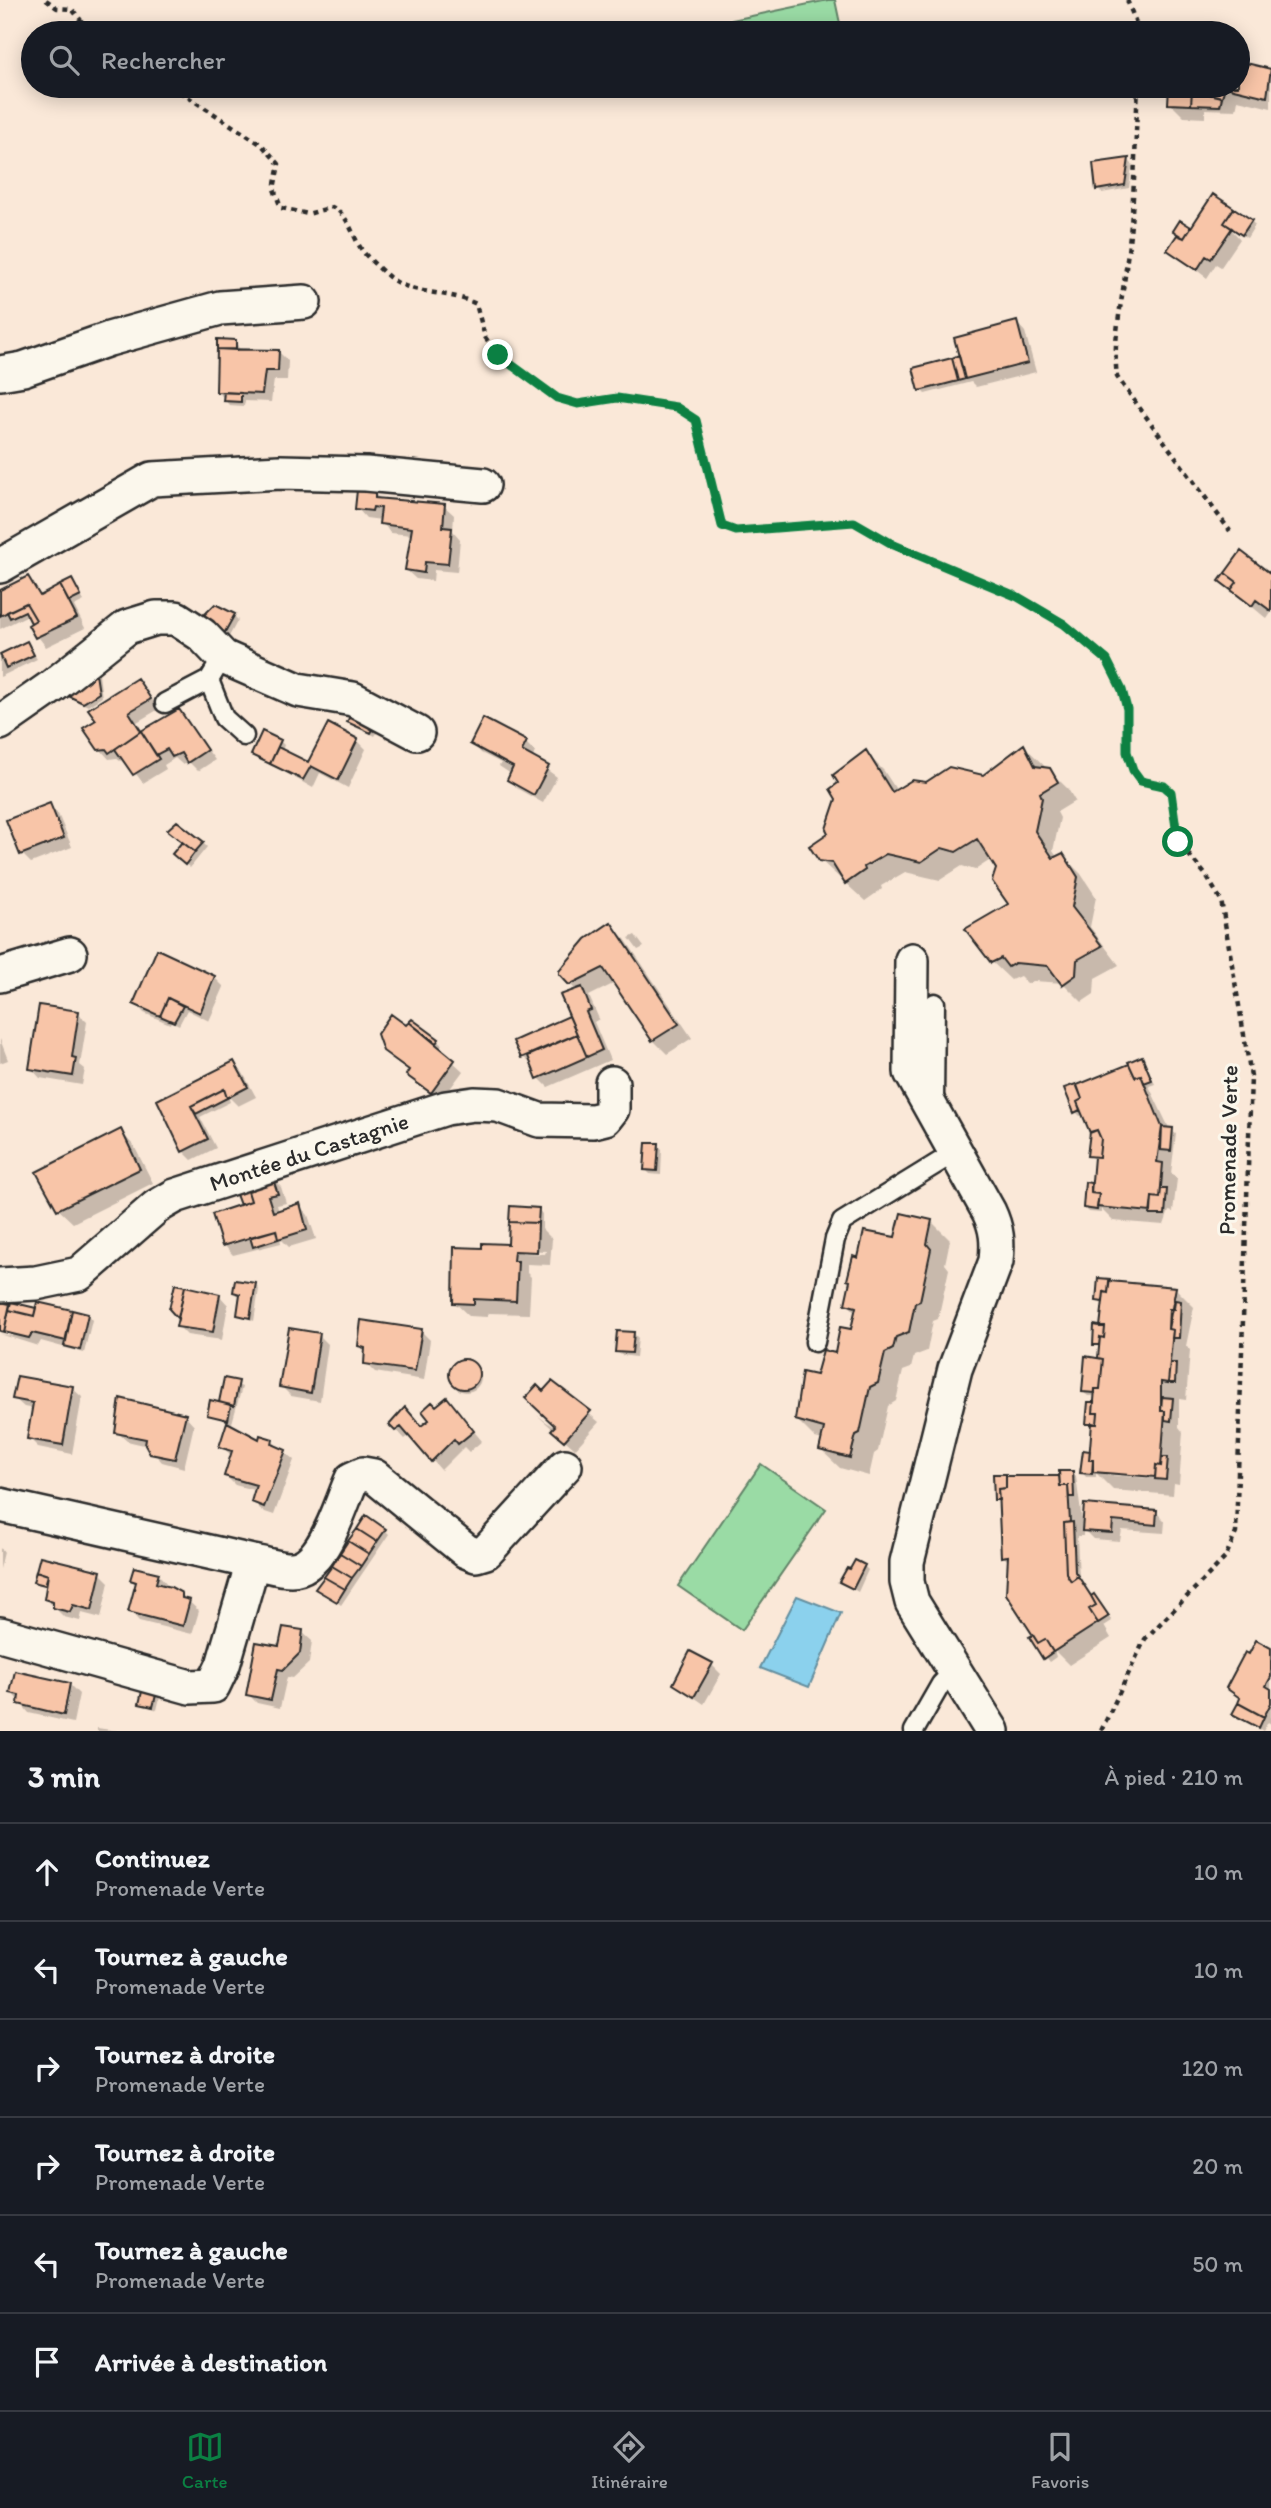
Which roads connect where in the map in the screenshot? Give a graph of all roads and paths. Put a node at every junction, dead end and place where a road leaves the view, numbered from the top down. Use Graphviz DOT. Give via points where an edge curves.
graph roads {
  1 [pos="47,0"];
  2 [pos="1127,0"];
  3 [pos="81,21"];
  4 [pos="1135,21"];
  5 [pos="190,98"];
  6 [pos="1138,98"];
  7 [pos="304,302"];
  8 [pos="0,373"];
  9 [pos="483,485"];
  10 [pos="1230,531"];
  11 [pos="0,566"];
  12 [pos="216,669"];
  13 [pos="165,703"];
  14 [pos="0,723"];
  15 [pos="417,733"];
  16 [pos="244,736"];
  17 [pos="71,954"];
  18 [pos="912,960"];
  19 [pos="0,975"];
  20 [pos="935,1003"];
  21 [pos="612,1083"];
  22 [pos="933,1116"];
  23 [pos="954,1153"];
  24 [pos="0,1284"];
  25 [pos="815,1342"];
  26 [pos="565,1466"];
  27 [pos="0,1505"];
  28 [pos="253,1562"];
  29 [pos="0,1634"];
  30 [pos="953,1672"];
  31 [pos="914,1731"];
  32 [pos="992,1731"];
  33 [pos="1101,1731"];
  1 -- 3 [label="path" via="57,8 72,9"];
  2 -- 4 [label="path"];
  5 -- 33 [label="path, Promenade Verte" via="262,145 279,164 274,189 281,208 308,214 332,207 342,212 364,253 391,279 476,304 485,337 498,355 557,398 578,404 617,398 676,407 696,420 722,526 736,531 854,522 894,545 1018,597 1064,624 1107,660 1127,709 1127,752 1133,770 1141,781 1171,792 1178,842 1221,900 1251,1076 1236,1533 1225,1558 1145,1639"];
  6 -- 10 [label="path" via="1135,181 1113,348 1117,377"];
  7 -- 8 [label="street" via="220,308"];
  9 -- 11 [label="street" via="366,474 152,479"];
  12 -- 13 [label="lane"];
  12 -- 14 [label="street" via="202,635 176,618 147,621 127,627"];
  12 -- 15 [label="street" via="353,699"];
  12 -- 16 [label="lane" via="224,718"];
  17 -- 19 [label="street"];
  18 -- 22 [label="street" via="911,1072"];
  20 -- 22 [label="lane"];
  21 -- 24 [label="street, Montée du Castagnie" via="612,1109 606,1118 539,1120 498,1105 474,1104 425,1114 176,1196 156,1207 79,1274 36,1283"];
  22 -- 23 [label="street"];
  23 -- 25 [label="lane" via="842,1222"];
  23 -- 30 [label="street" via="996,1228 998,1246 949,1390 907,1562 912,1602"];
  26 -- 28 [label="street" via="486,1552 466,1552 374,1476 363,1474 352,1479 318,1558 291,1569"];
  27 -- 28 [label="street"];
  28 -- 29 [label="street" via="213,1686 190,1687"];
  30 -- 31 [label="lane"];
  30 -- 32 [label="street"];
}
